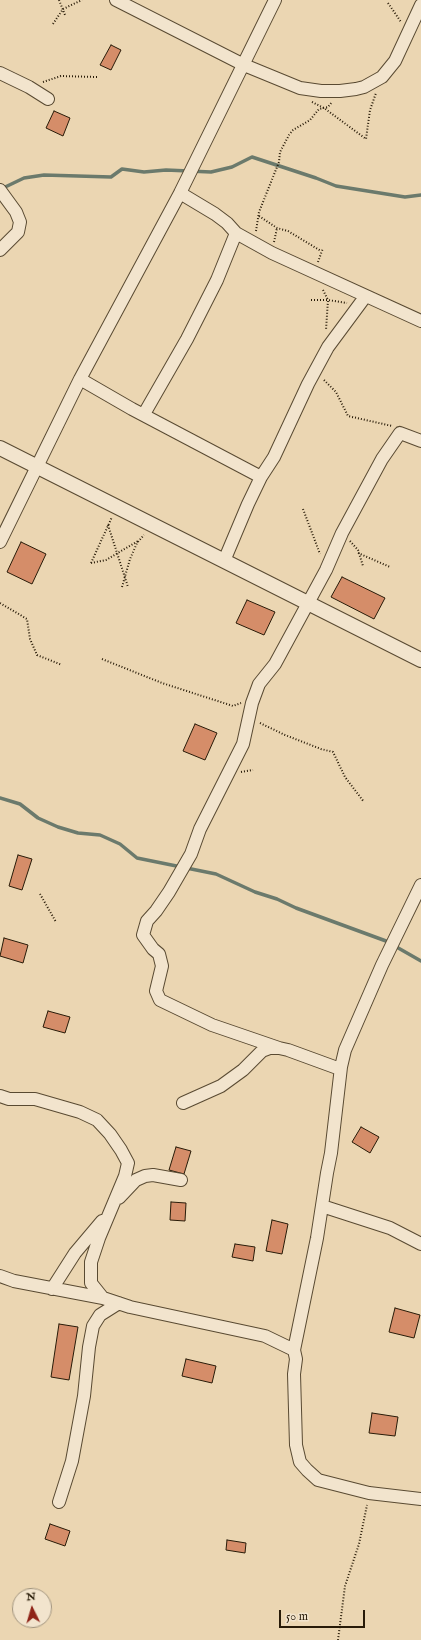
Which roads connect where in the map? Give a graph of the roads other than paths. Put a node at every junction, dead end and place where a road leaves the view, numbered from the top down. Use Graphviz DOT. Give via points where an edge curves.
graph roads {
  1 [pos="116,0"];
  2 [pos="275,0"];
  3 [pos="140,5"];
  4 [pos="421,5"];
  5 [pos="244,65"];
  6 [pos="0,73"];
  7 [pos="48,99"];
  8 [pos="0,190"];
  9 [pos="180,193"];
  10 [pos="236,233"];
  11 [pos="0,250"];
  12 [pos="362,300"];
  13 [pos="421,321"];
  14 [pos="80,379"];
  15 [pos="144,414"];
  16 [pos="421,441"];
  17 [pos="0,448"];
  18 [pos="38,467"];
  19 [pos="261,477"];
  20 [pos="0,542"];
  21 [pos="224,561"];
  22 [pos="308,603"];
  23 [pos="421,660"];
  24 [pos="421,885"];
  25 [pos="279,1048"];
  26 [pos="340,1069"];
  27 [pos="0,1096"];
  28 [pos="183,1103"];
  29 [pos="125,1173"];
  30 [pos="142,1177"];
  31 [pos="181,1180"];
  32 [pos="114,1205"];
  33 [pos="322,1206"];
  34 [pos="421,1244"];
  35 [pos="0,1276"];
  36 [pos="52,1289"];
  37 [pos="103,1298"];
  38 [pos="119,1303"];
  39 [pos="294,1350"];
  40 [pos="421,1499"];
  41 [pos="59,1502"];
  1 -- 3 [label="street"];
  2 -- 5 [label="street"];
  3 -- 5 [label="street"];
  4 -- 5 [label="street" via="395,61 382,77 364,87 340,91 300,88"];
  5 -- 9 [label="street"];
  6 -- 7 [label="street"];
  8 -- 11 [label="street" via="20,222 18,232"];
  9 -- 10 [label="street" via="215,214"];
  9 -- 14 [label="street"];
  10 -- 12 [label="street" via="314,272"];
  10 -- 15 [label="street" via="217,280"];
  12 -- 13 [label="street"];
  12 -- 19 [label="street" via="328,347 274,457"];
  14 -- 15 [label="street"];
  14 -- 18 [label="street"];
  15 -- 19 [label="street"];
  16 -- 22 [label="street" via="400,433 382,459"];
  17 -- 18 [label="street"];
  18 -- 20 [label="street"];
  18 -- 21 [label="street"];
  19 -- 21 [label="street"];
  21 -- 22 [label="street"];
  22 -- 23 [label="street"];
  22 -- 25 [label="street" via="275,664 259,684 243,744 200,829 191,854 161,905 147,921 143,935 153,950 159,954 162,966 156,991 160,1000 212,1025"];
  24 -- 26 [label="street" via="382,965 345,1050"];
  25 -- 26 [label="street"];
  25 -- 28 [label="street" via="262,1051 243,1070 221,1086"];
  26 -- 33 [label="street" via="331,1153"];
  27 -- 29 [label="street" via="48,1102 97,1120 110,1134 128,1163"];
  29 -- 30 [label="street"];
  29 -- 32 [label="street"];
  30 -- 31 [label="street" via="153,1175"];
  30 -- 32 [label="street" via="129,1186"];
  32 -- 36 [label="street" via="76,1253"];
  32 -- 37 [label="street" via="91,1262 91,1283"];
  33 -- 34 [label="street" via="390,1228"];
  33 -- 39 [label="street"];
  35 -- 36 [label="street"];
  36 -- 37 [label="street"];
  37 -- 38 [label="street"];
  38 -- 39 [label="street" via="265,1336"];
  38 -- 41 [label="street" via="100,1315 93,1326 72,1461"];
  39 -- 40 [label="street" via="296,1445 300,1462 318,1480 369,1492"];
}
